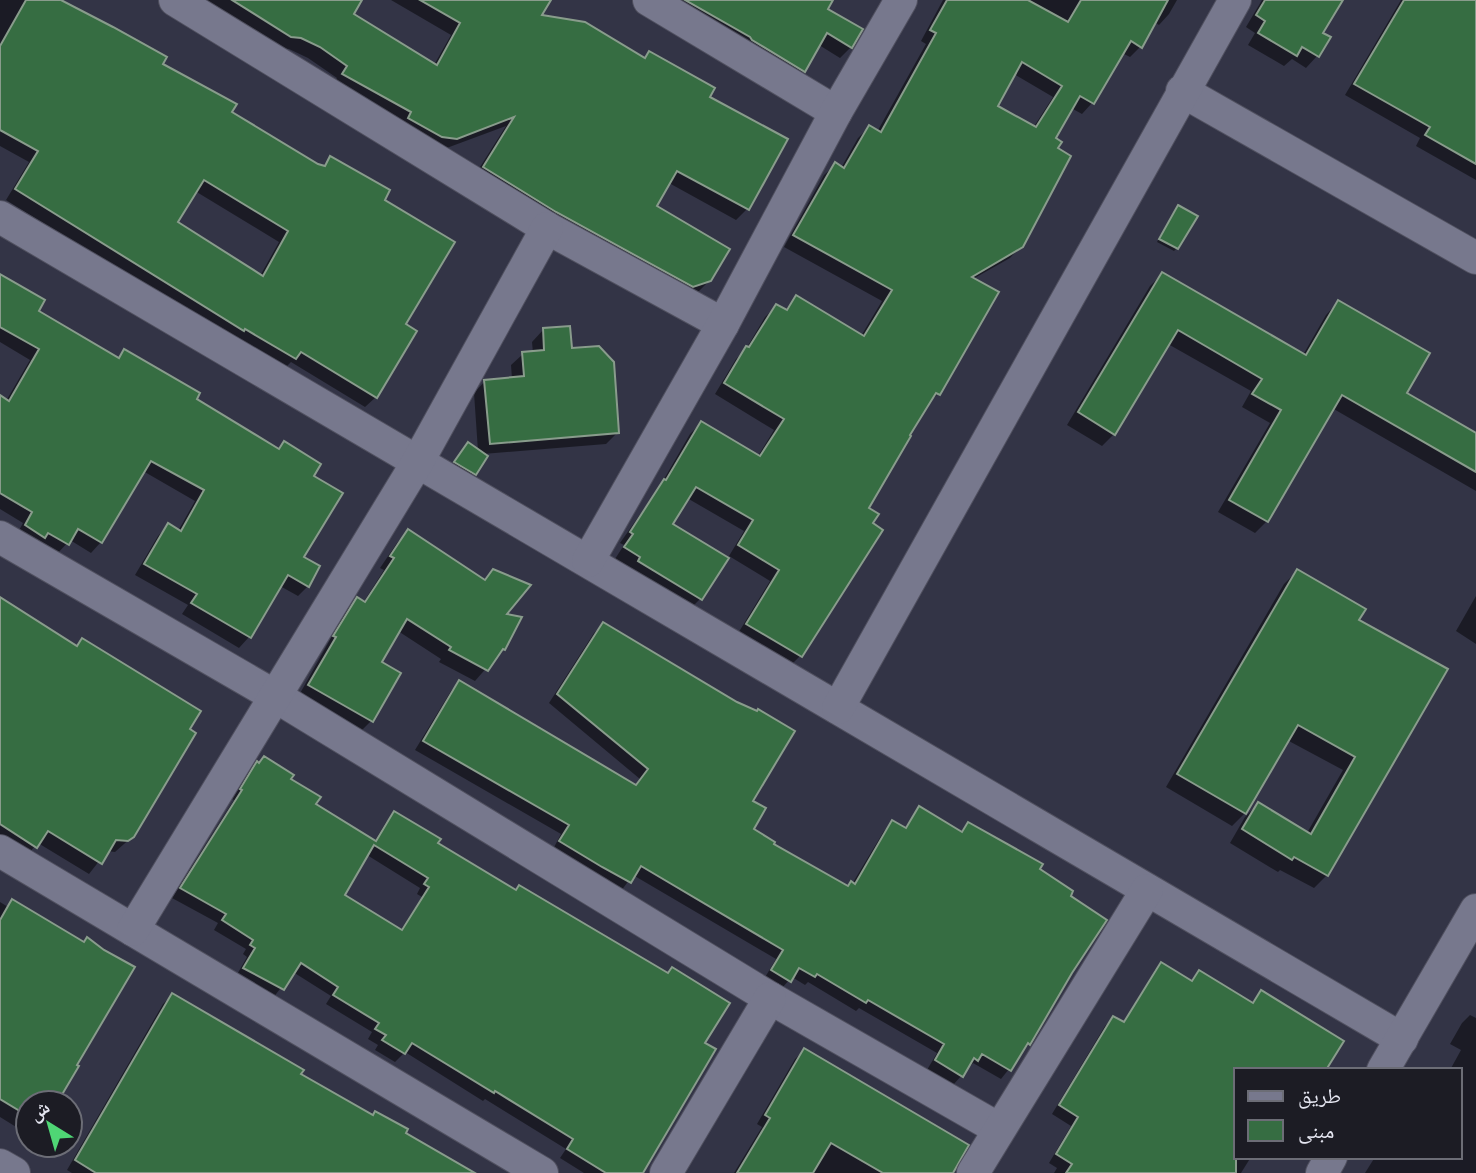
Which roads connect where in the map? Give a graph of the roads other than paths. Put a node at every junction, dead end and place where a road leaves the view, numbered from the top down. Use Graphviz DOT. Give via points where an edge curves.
graph roads {
  1 [pos="175,0"];
  2 [pos="649,0"];
  3 [pos="901,0"];
  4 [pos="1235,0"];
  5 [pos="1182,91"];
  6 [pos="836,112"];
  7 [pos="0,218"];
  8 [pos="547,228"];
  9 [pos="1476,258"];
  10 [pos="723,324"];
  11 [pos="417,463"];
  12 [pos="0,537"];
  13 [pos="588,561"];
  14 [pos="275,696"];
  15 [pos="838,708"];
  16 [pos="0,852"];
  17 [pos="1147,890"];
  18 [pos="1476,909"];
  19 [pos="133,930"];
  20 [pos="770,998"];
  21 [pos="1402,1039"];
  22 [pos="1384,1068"];
  23 [pos="999,1129"];
  24 [pos="0,1165"];
  25 [pos="14,1173"];
  26 [pos="542,1173"];
  27 [pos="666,1173"];
  28 [pos="973,1173"];
  1 -- 8 [label="street"];
  2 -- 6 [label="street"];
  3 -- 6 [label="street"];
  4 -- 5 [label="street"];
  5 -- 9 [label="street"];
  5 -- 15 [label="street"];
  6 -- 10 [label="street"];
  7 -- 11 [label="street"];
  8 -- 10 [label="street"];
  8 -- 11 [label="street"];
  10 -- 13 [label="street"];
  11 -- 13 [label="street"];
  11 -- 14 [label="street"];
  12 -- 14 [label="street"];
  13 -- 15 [label="street"];
  14 -- 19 [label="street"];
  14 -- 20 [label="street"];
  15 -- 17 [label="street"];
  16 -- 19 [label="street"];
  17 -- 21 [label="street"];
  17 -- 23 [label="street"];
  18 -- 21 [label="street"];
  19 -- 26 [label="street"];
  20 -- 23 [label="street"];
  20 -- 27 [label="street"];
  21 -- 22 [label="street"];
  23 -- 28 [label="street"];
  24 -- 25 [label="street"];
}
